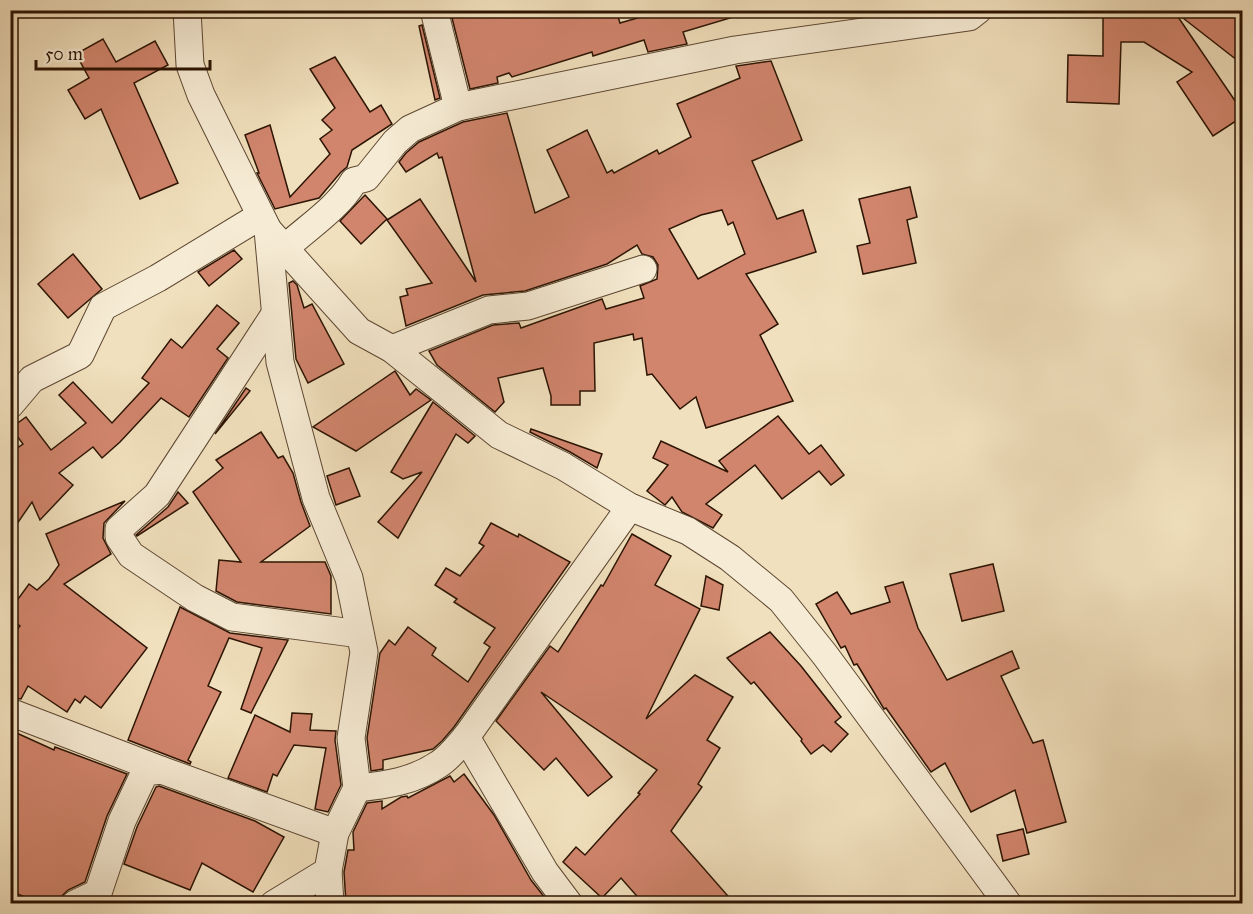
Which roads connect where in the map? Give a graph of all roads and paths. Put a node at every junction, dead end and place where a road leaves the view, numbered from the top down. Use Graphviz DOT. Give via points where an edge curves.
graph roads {
  1 [pos="187,10"];
  2 [pos="434,10"];
  3 [pos="978,10"];
  4 [pos="458,107"];
  5 [pos="271,231"];
  6 [pos="644,269"];
  7 [pos="275,314"];
  8 [pos="392,349"];
  9 [pos="10,405"];
  10 [pos="630,507"];
  11 [pos="360,634"];
  12 [pos="10,712"];
  13 [pos="466,737"];
  14 [pos="161,770"];
  15 [pos="357,788"];
  16 [pos="335,833"];
  17 [pos="328,871"];
  18 [pos="75,903"];
  19 [pos="274,903"];
  20 [pos="330,903"];
  21 [pos="569,903"];
  22 [pos="1008,903"];
  1 -- 5 [label="street" via="190,65 201,95"];
  2 -- 4 [label="street"];
  3 -- 4 [label="street" via="969,17 735,50"];
  4 -- 5 [label="street" via="410,129 366,178 354,181 337,202"];
  5 -- 7 [label="street"];
  5 -- 8 [label="street" via="359,331"];
  5 -- 9 [label="street" via="158,278 103,307 80,355 32,379"];
  6 -- 8 [label="street" via="528,306 489,310"];
  7 -- 11 [label="street" via="280,362 316,498 349,578"];
  7 -- 11 [label="street" via="157,495 119,529 119,537 131,555 195,598 232,617"];
  8 -- 10 [label="street" via="500,435 563,466"];
  10 -- 13 [label="street"];
  10 -- 22 [label="street" via="688,531 730,558 781,600"];
  11 -- 15 [label="street" via="363,652 351,738"];
  12 -- 14 [label="street"];
  13 -- 15 [label="street" via="441,764 413,778"];
  13 -- 21 [label="street" via="545,872"];
  14 -- 16 [label="street"];
  14 -- 18 [label="street" via="146,772 139,784 98,893"];
  15 -- 16 [label="street"];
  16 -- 17 [label="street"];
  17 -- 19 [label="street"];
  17 -- 20 [label="street"];
}
